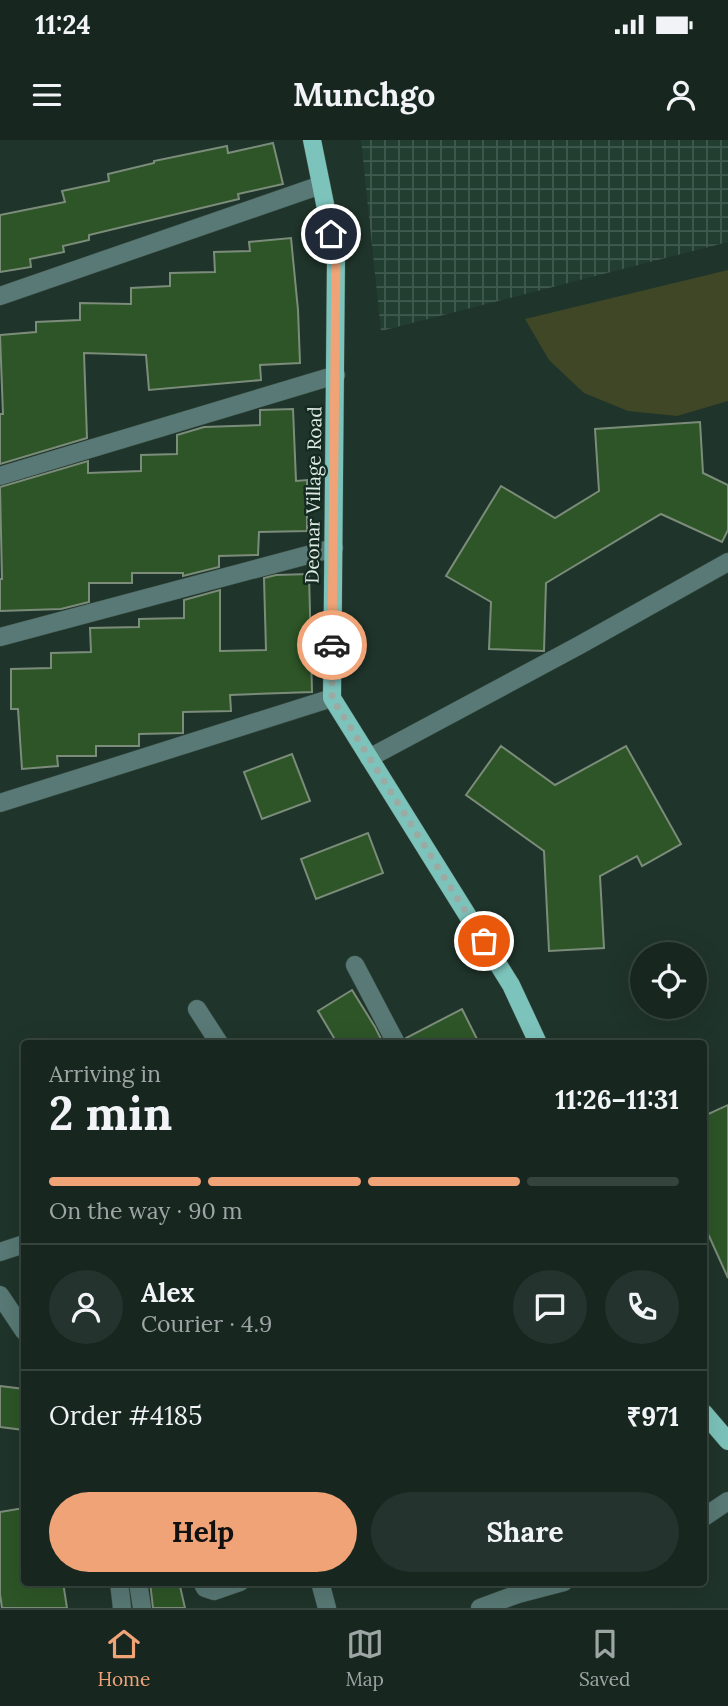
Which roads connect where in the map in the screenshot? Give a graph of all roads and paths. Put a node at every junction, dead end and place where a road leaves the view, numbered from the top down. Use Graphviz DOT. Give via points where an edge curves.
graph roads {
  1 [pos="312,140"];
  2 [pos="321,185"];
  3 [pos="0,296"];
  4 [pos="335,375"];
  5 [pos="0,476"];
  6 [pos="334,548"];
  7 [pos="728,562"];
  8 [pos="0,637"];
  9 [pos="332,698"];
  10 [pos="369,758"];
  11 [pos="0,803"];
  12 [pos="355,965"];
  13 [pos="197,1009"];
  14 [pos="217,1040"];
  15 [pos="395,1040"];
  16 [pos="537,1040"];
  17 [pos="21,1245"];
  18 [pos="0,1252"];
  19 [pos="0,1295"];
  20 [pos="21,1326"];
  21 [pos="707,1416"];
  22 [pos="728,1441"];
  23 [pos="728,1501"];
  24 [pos="707,1515"];
  25 [pos="119,1586"];
  26 [pos="139,1586"];
  27 [pos="204,1586"];
  28 [pos="228,1586"];
  29 [pos="321,1586"];
  30 [pos="549,1586"];
  31 [pos="122,1608"];
  32 [pos="142,1608"];
  33 [pos="327,1608"];
  34 [pos="480,1608"];
  1 -- 2 [label="main road, Deonar Village Road"];
  2 -- 3 [label="street"];
  2 -- 4 [label="main road, Deonar Village Road" via="336,258"];
  4 -- 5 [label="street"];
  4 -- 6 [label="main road, Deonar Village Road"];
  6 -- 8 [label="street"];
  6 -- 9 [label="main road, Deonar Village Road"];
  7 -- 10 [label="street"];
  9 -- 10 [label="main road"];
  9 -- 11 [label="street"];
  10 -- 16 [label="main road" via="511,985"];
  12 -- 15 [label="street"];
  13 -- 14 [label="street"];
  17 -- 18 [label="street"];
  19 -- 20 [label="street"];
  21 -- 22 [label="main road"];
  23 -- 24 [label="street"];
  25 -- 31 [label="street"];
  26 -- 32 [label="street"];
  27 -- 28 [label="street" via="214,1591"];
  29 -- 33 [label="street"];
  30 -- 34 [label="street"];
}
